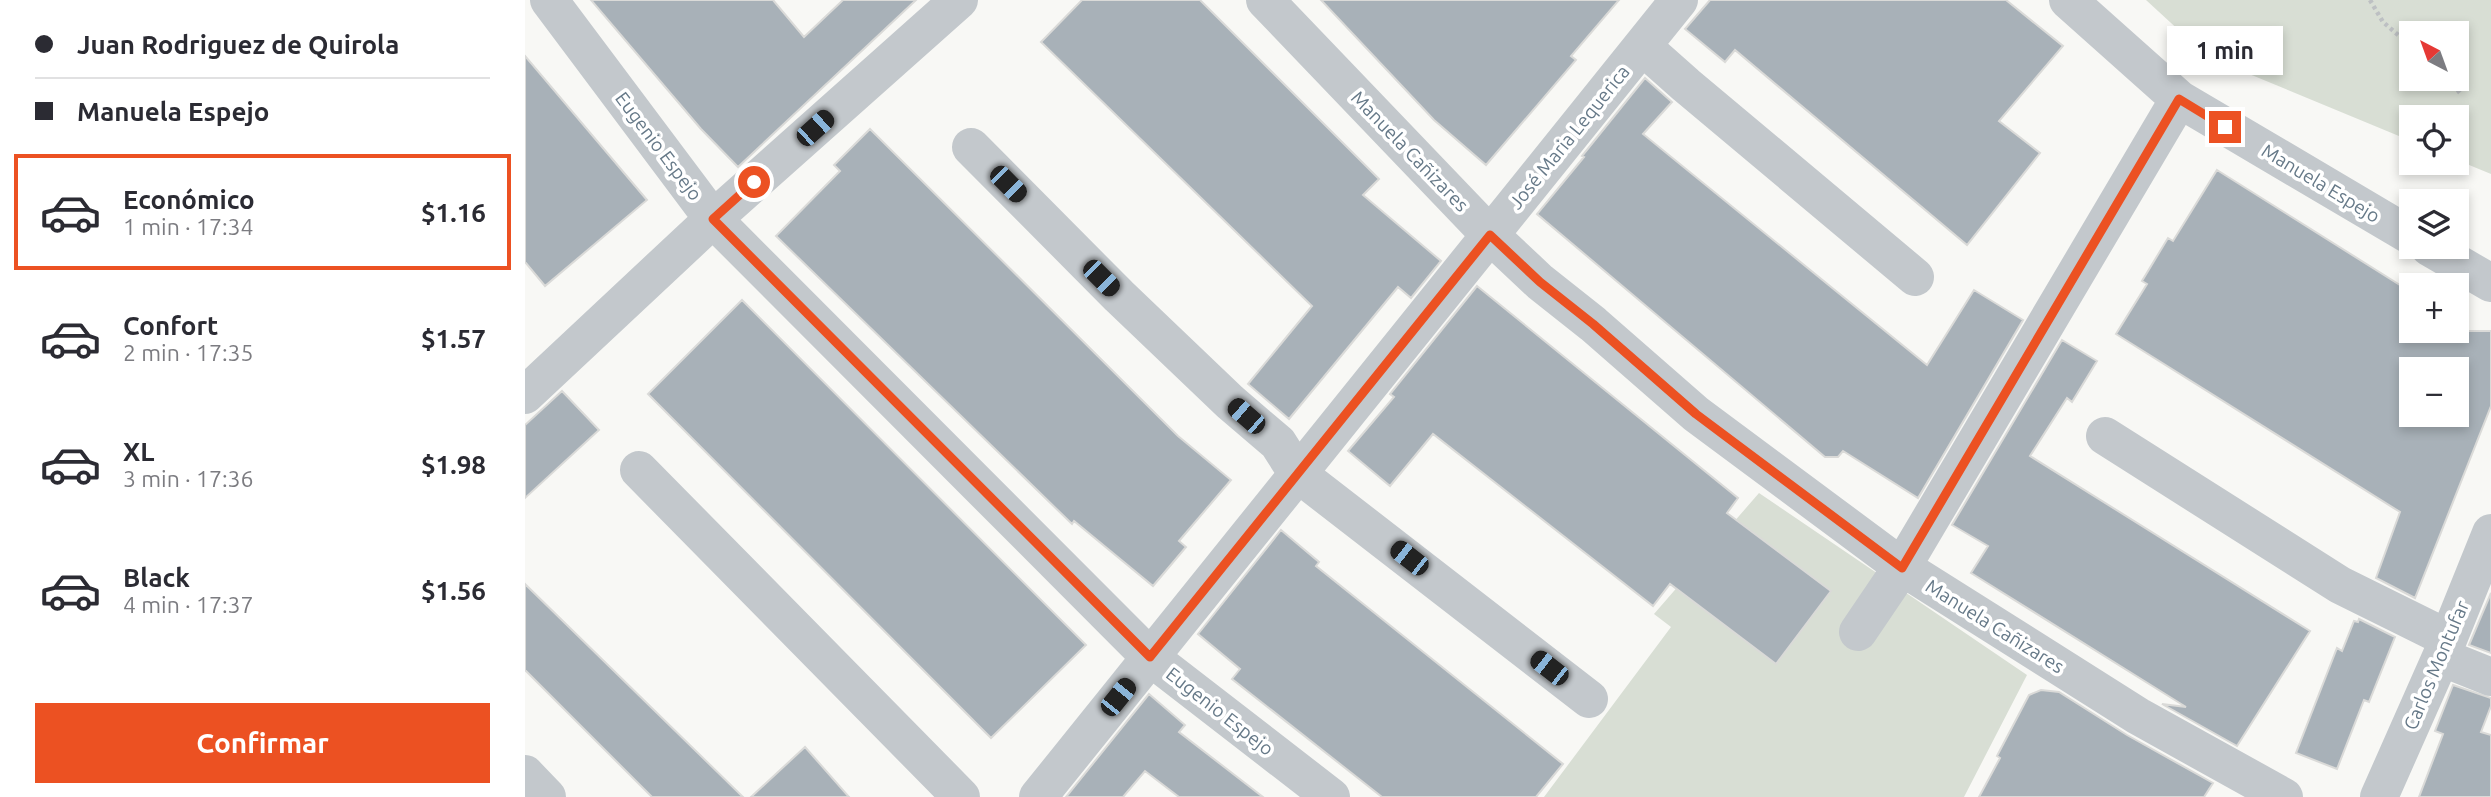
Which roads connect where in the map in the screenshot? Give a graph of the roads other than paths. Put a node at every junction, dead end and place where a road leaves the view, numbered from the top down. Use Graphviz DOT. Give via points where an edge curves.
graph roads {
  1 [pos="549,0"];
  2 [pos="959,0"];
  3 [pos="1265,0"];
  4 [pos="1679,0"];
  5 [pos="2067,0"];
  6 [pos="1642,46"];
  7 [pos="2179,99"];
  8 [pos="971,147"];
  9 [pos="713,219"];
  10 [pos="2399,229"];
  11 [pos="1490,235"];
  12 [pos="2450,259"];
  13 [pos="1915,277"];
  14 [pos="2491,283"];
  15 [pos="525,395"];
  16 [pos="2105,436"];
  17 [pos="639,470"];
  18 [pos="1297,472"];
  19 [pos="2491,533"];
  20 [pos="1902,568"];
  21 [pos="1858,632"];
  22 [pos="2444,647"];
  23 [pos="1150,657"];
  24 [pos="2491,677"];
  25 [pos="1589,699"];
  26 [pos="525,774"];
  27 [pos="547,797"];
  28 [pos="961,797"];
  29 [pos="1038,797"];
  30 [pos="1331,797"];
  31 [pos="2284,797"];
  32 [pos="2379,797"];
  1 -- 9 [label="street, Eugenio Espejo"];
  2 -- 9 [label="street"];
  3 -- 11 [label="street, Manuela Cañizares"];
  4 -- 6 [label="street, José Maria Lequerica"];
  5 -- 7 [label="street, Manuela Espejo"];
  6 -- 11 [label="street, José Maria Lequerica"];
  6 -- 13 [label="street"];
  7 -- 10 [label="street, Manuela Espejo"];
  7 -- 20 [label="street"];
  8 -- 18 [label="street" via="1119,296 1278,443"];
  9 -- 15 [label="street"];
  9 -- 23 [label="street, Eugenio Espejo"];
  11 -- 18 [label="street, José Maria Lequerica"];
  11 -- 20 [label="street, Manuela Cañizares" via="1696,414"];
  12 -- 14 [label="street"];
  16 -- 22 [label="street"];
  17 -- 28 [label="street"];
  18 -- 23 [label="street, José Maria Lequerica"];
  18 -- 25 [label="street"];
  19 -- 22 [label="street, Carlos Montufar"];
  20 -- 21 [label="street"];
  20 -- 31 [label="street, Manuela Cañizares" via="2138,716"];
  22 -- 24 [label="street"];
  22 -- 32 [label="street, Carlos Montufar"];
  23 -- 29 [label="street, José Maria Lequerica"];
  23 -- 30 [label="street, Eugenio Espejo"];
  26 -- 27 [label="street"];
}
